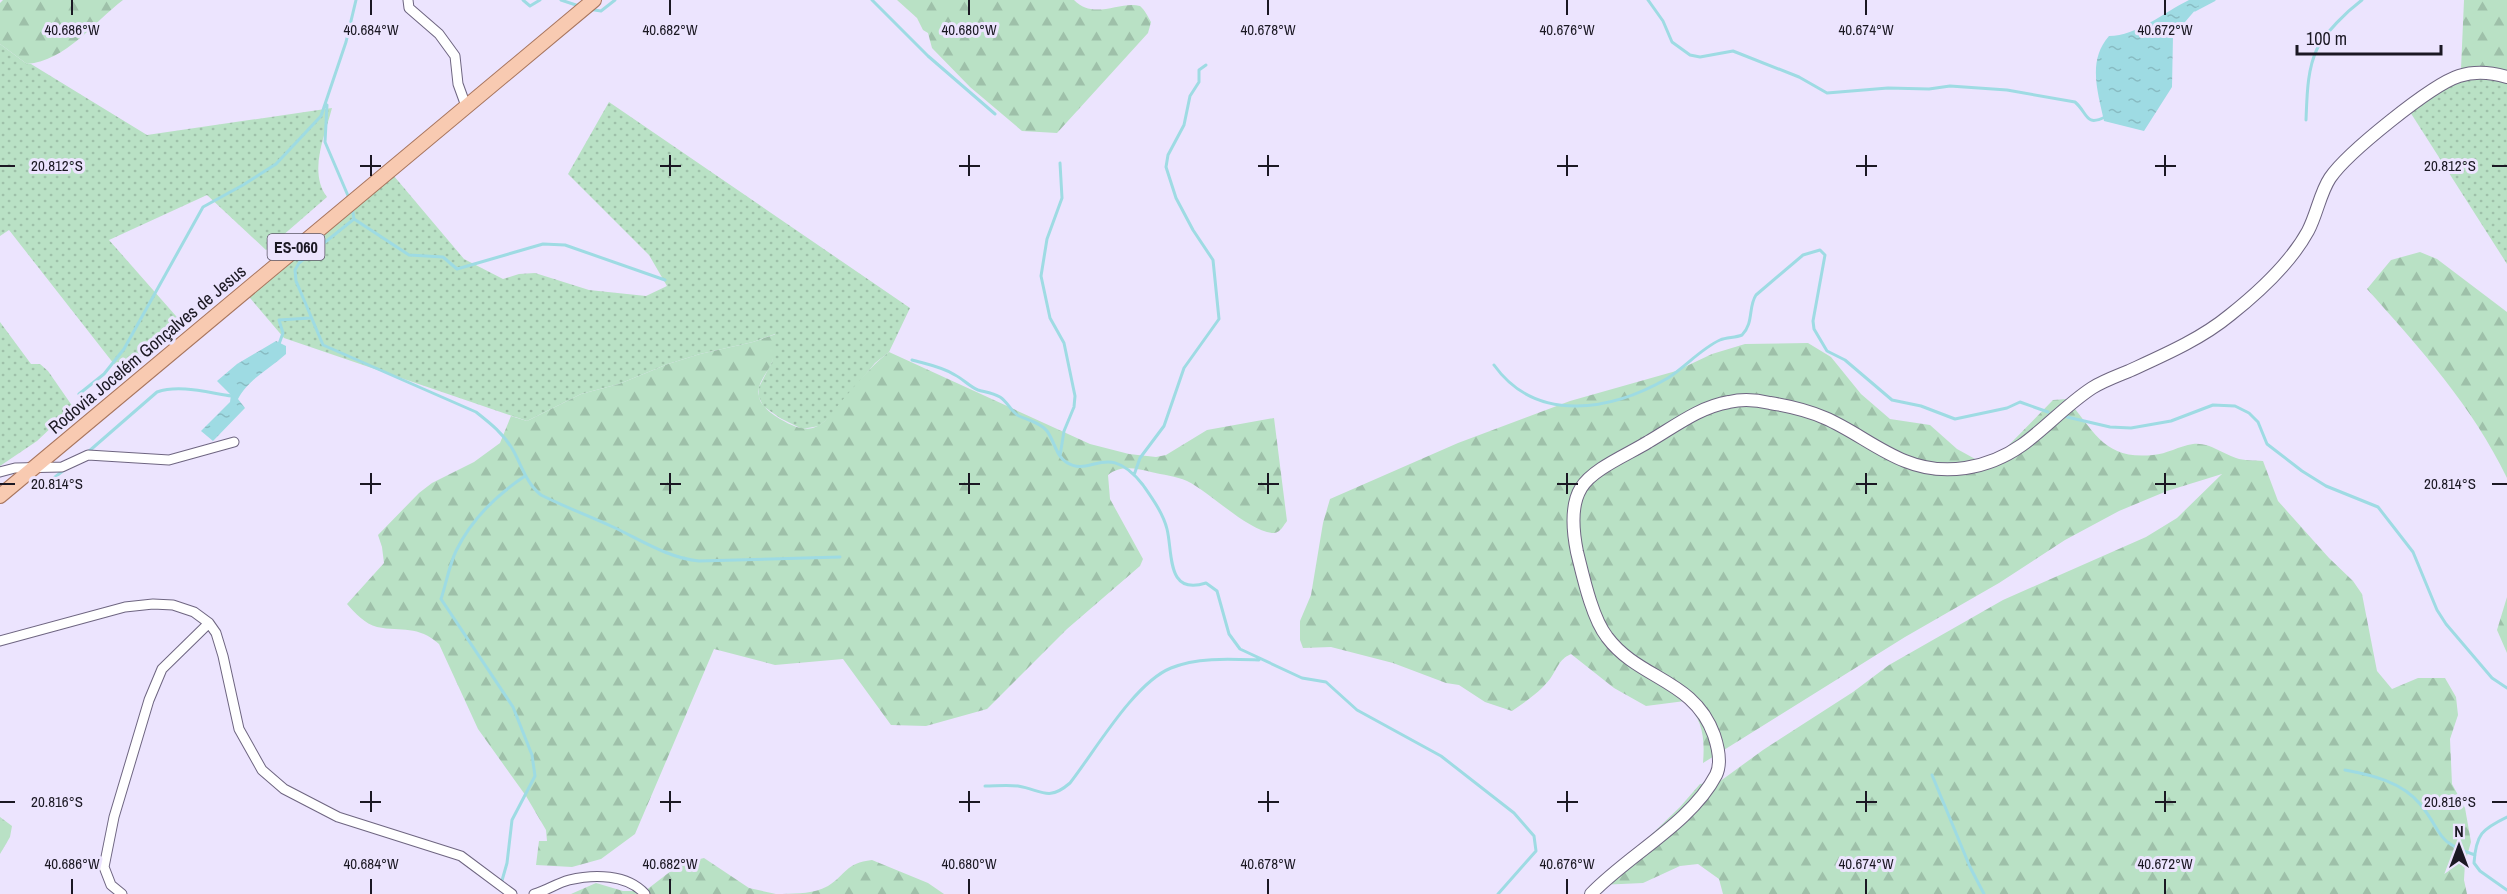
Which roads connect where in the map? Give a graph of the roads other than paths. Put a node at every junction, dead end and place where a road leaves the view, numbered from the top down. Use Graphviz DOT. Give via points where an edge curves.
graph roads {
  1 [pos="408,0"];
  2 [pos="594,0"];
  3 [pos="2507,77"];
  4 [pos="466,106"];
  5 [pos="234,442"];
  6 [pos="33,467"];
  7 [pos="0,472"];
  8 [pos="0,496"];
  9 [pos="210,623"];
  10 [pos="0,641"];
  11 [pos="122,894"];
  12 [pos="512,894"];
  13 [pos="534,894"];
  14 [pos="645,894"];
  15 [pos="1592,894"];
  1 -- 4 [label="street" via="409,8 439,34 455,56 458,84"];
  2 -- 4 [label="main road, Rodovia Jocelém Gonçalves de Jesus / ES-060"];
  3 -- 15 [label="street" via="2477,72 2454,77 2374,134 2329,179 2307,233 2274,278 2227,318 2191,341 2094,386 2000,460 1964,470 1908,463 1803,409 1759,401 1731,401 1702,410 1595,472 1580,489 1573,532 1595,613 1606,637 1631,661 1684,692 1708,718 1718,747 1719,770 1704,794"];
  4 -- 6 [label="main road, Rodovia Jocelém Gonçalves de Jesus / ES-060"];
  5 -- 6 [label="street" via="169,460 95,454 62,467"];
  6 -- 7 [label="street"];
  6 -- 8 [label="main road, Rodovia Jocelém Gonçalves de Jesus / ES-060"];
  9 -- 10 [label="street" via="194,612 153,603"];
  9 -- 11 [label="street" via="162,669 149,700 120,794 104,867 111,885"];
  9 -- 12 [label="street" via="223,656 239,729 262,770 284,789 338,817 461,856"];
  13 -- 14 [label="street" via="568,880 594,877 632,883"];
}
